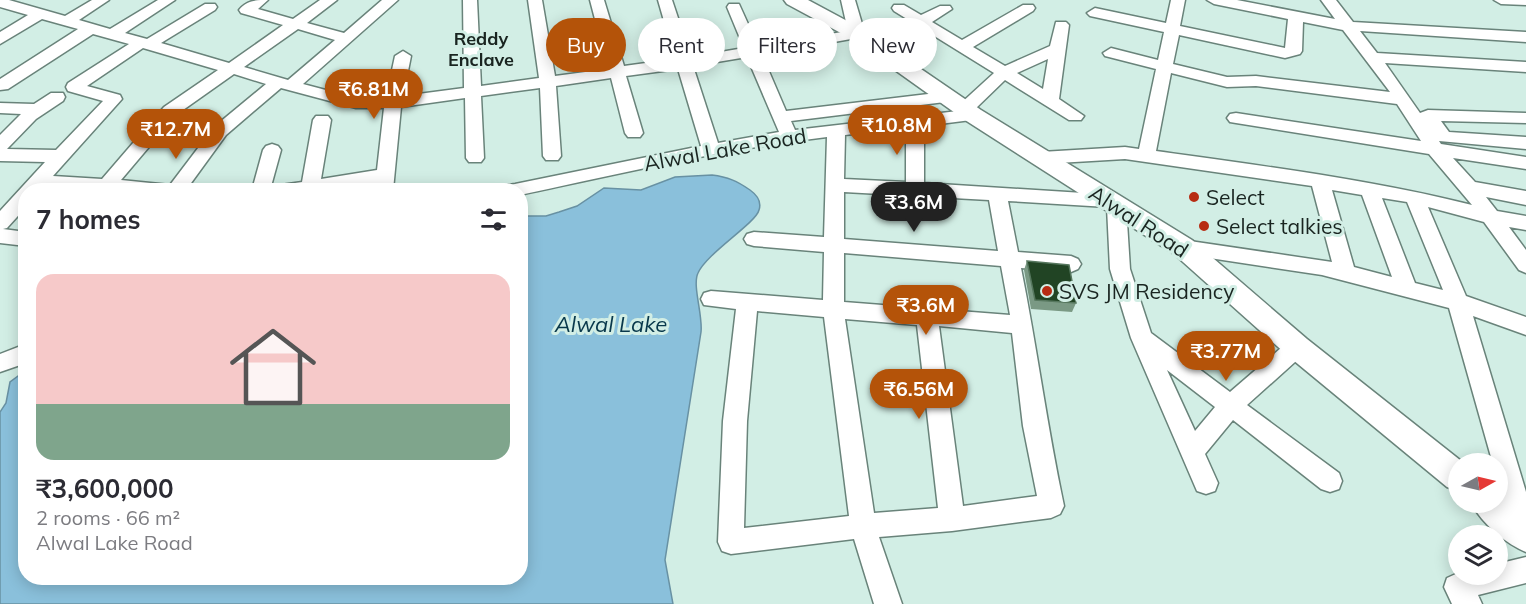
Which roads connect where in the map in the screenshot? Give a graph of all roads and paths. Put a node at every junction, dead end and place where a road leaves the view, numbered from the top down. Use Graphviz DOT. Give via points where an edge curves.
graph roads {
  1 [pos="102,0"];
  2 [pos="168,0"];
  3 [pos="261,0"];
  4 [pos="330,0"];
  5 [pos="470,0"];
  6 [pos="535,0"];
  7 [pos="597,0"];
  8 [pos="664,0"];
  9 [pos="794,0"];
  10 [pos="848,0"];
  11 [pos="1178,0"];
  12 [pos="1214,0"];
  13 [pos="1328,0"];
  14 [pos="1501,0"];
  15 [pos="0,2"];
  16 [pos="1524,2"];
  17 [pos="388,3"];
  18 [pos="37,7"];
  19 [pos="210,7"];
  20 [pos="734,7"];
  21 [pos="899,8"];
  22 [pos="1028,8"];
  23 [pos="945,9"];
  24 [pos="408,11"];
  25 [pos="1095,13"];
  26 [pos="1296,16"];
  27 [pos="602,18"];
  28 [pos="670,18"];
  29 [pos="739,18"];
  30 [pos="853,18"];
  31 [pos="916,18"];
  32 [pos="927,18"];
  33 [pos="67,21"];
  34 [pos="298,24"];
  35 [pos="1061,25"];
  36 [pos="1346,26"];
  37 [pos="91,28"];
  38 [pos="1172,28"];
  39 [pos="849,30"];
  40 [pos="937,31"];
  41 [pos="112,34"];
  42 [pos="1526,37"];
  43 [pos="345,38"];
  44 [pos="0,39"];
  45 [pos="146,43"];
  46 [pos="962,47"];
  47 [pos="1058,48"];
  48 [pos="1111,53"];
  49 [pos="403,56"];
  50 [pos="1370,57"];
  51 [pos="1164,66"];
  52 [pos="1526,67"];
  53 [pos="232,68"];
  54 [pos="616,72"];
  55 [pos="688,72"];
  56 [pos="762,72"];
  57 [pos="911,72"];
  58 [pos="1004,73"];
  59 [pos="548,82"];
  60 [pos="285,83"];
  61 [pos="2,85"];
  62 [pos="475,92"];
  63 [pos="57,97"];
  64 [pos="1402,99"];
  65 [pos="1050,101"];
  66 [pos="393,103"];
  67 [pos="961,107"];
  68 [pos="0,108"];
  69 [pos="38,110"];
  70 [pos="1075,116"];
  71 [pos="781,117"];
  72 [pos="1236,118"];
  73 [pos="1526,118"];
  74 [pos="322,120"];
  75 [pos="915,122"];
  76 [pos="836,131"];
  77 [pos="634,133"];
  78 [pos="788,136"];
  79 [pos="1432,137"];
  80 [pos="1526,143"];
  81 [pos="0,146"];
  82 [pos="272,150"];
  83 [pos="711,150"];
  84 [pos="0,155"];
  85 [pos="59,156"];
  86 [pos="552,156"];
  87 [pos="1146,156"];
  88 [pos="475,158"];
  89 [pos="1041,158"];
  90 [pos="1526,163"];
  91 [pos="1320,181"];
  92 [pos="35,183"];
  93 [pos="109,183"];
  94 [pos="181,183"];
  95 [pos="263,183"];
  96 [pos="311,183"];
  97 [pos="385,183"];
  98 [pos="835,185"];
  99 [pos="528,187"];
  100 [pos="1469,187"];
  101 [pos="1369,189"];
  102 [pos="915,190"];
  103 [pos="998,195"];
  104 [pos="1414,196"];
  105 [pos="1526,198"];
  106 [pos="1112,203"];
  107 [pos="18,216"];
  108 [pos="1491,217"];
  109 [pos="1526,223"];
  110 [pos="10,234"];
  111 [pos="754,239"];
  112 [pos="834,246"];
  113 [pos="1520,246"];
  114 [pos="1183,247"];
  115 [pos="0,253"];
  116 [pos="1008,260"];
  117 [pos="1071,264"];
  118 [pos="1526,265"];
  119 [pos="1345,273"];
  120 [pos="1407,289"];
  121 [pos="711,299"];
  122 [pos="747,301"];
  123 [pos="1458,302"];
  124 [pos="833,307"];
  125 [pos="927,316"];
  126 [pos="1022,325"];
  127 [pos="1526,326"];
  128 [pos="1142,338"];
  129 [pos="1297,347"];
  130 [pos="18,356"];
  131 [pos="0,363"];
  132 [pos="1232,405"];
  133 [pos="1192,453"];
  134 [pos="1448,469"];
  135 [pos="1330,481"];
  136 [pos="1206,483"];
  137 [pos="1500,513"];
  138 [pos="952,519"];
  139 [pos="863,526"];
  140 [pos="1526,536"];
  141 [pos="1526,570"];
  142 [pos="888,604"];
  143 [pos="1468,604"];
  1 -- 33 [label="street"];
  2 -- 41 [label="street"];
  3 -- 34 [label="street" via="246,10"];
  4 -- 34 [label="street"];
  5 -- 62 [label="street"];
  6 -- 59 [label="street"];
  7 -- 27 [label="street"];
  8 -- 28 [label="street"];
  9 -- 39 [label="main road, Alwal Road"];
  10 -- 30 [label="street"];
  11 -- 38 [label="street"];
  12 -- 26 [label="street"];
  13 -- 36 [label="street"];
  14 -- 16 [label="street"];
  15 -- 18 [label="street"];
  17 -- 24 [label="street"];
  17 -- 43 [label="street"];
  18 -- 33 [label="street"];
  18 -- 44 [label="street"];
  19 -- 45 [label="street"];
  20 -- 29 [label="street"];
  21 -- 31 [label="street"];
  22 -- 46 [label="street"];
  23 -- 32 [label="street"];
  25 -- 38 [label="street"];
  26 -- 36 [label="street"];
  26 -- 38 [label="street" via="1290,52"];
  33 -- 37 [label="street"];
  34 -- 43 [label="street"];
  34 -- 53 [label="street"];
  35 -- 47 [label="street"];
  36 -- 42 [label="street"];
  36 -- 50 [label="street"];
  37 -- 41 [label="street"];
  37 -- 61 [label="street"];
  38 -- 51 [label="street"];
  40 -- 46 [label="street"];
  41 -- 45 [label="street"];
  43 -- 60 [label="street"];
  45 -- 53 [label="street"];
  45 -- 85 [label="street" via="74,87 114,99"];
  46 -- 58 [label="street"];
  47 -- 58 [label="street"];
  47 -- 65 [label="street"];
  48 -- 51 [label="street"];
  49 -- 66 [label="street"];
  50 -- 52 [label="street"];
  50 -- 64 [label="street"];
  51 -- 64 [label="street" via="1227,82 1256,81"];
  51 -- 87 [label="street"];
  53 -- 60 [label="street"];
  53 -- 93 [label="street" via="170,111"];
  54 -- 59 [label="street"];
  54 -- 77 [label="street"];
  55 -- 83 [label="street"];
  56 -- 71 [label="street"];
  57 -- 67 [label="main road, Alwal Road"];
  58 -- 65 [label="street"];
  58 -- 67 [label="street"];
  59 -- 62 [label="street"];
  59 -- 86 [label="street"];
  60 -- 66 [label="street" via="356,103"];
  60 -- 94 [label="street" via="220,132"];
  62 -- 66 [label="street"];
  62 -- 88 [label="street"];
  63 -- 69 [label="street"];
  64 -- 79 [label="street"];
  65 -- 70 [label="street"];
  66 -- 97 [label="street"];
  67 -- 71 [label="street"];
  67 -- 75 [label="street, Alwal Lake Road"];
  67 -- 89 [label="main road, Alwal Road"];
  68 -- 69 [label="street"];
  69 -- 81 [label="street"];
  71 -- 78 [label="street"];
  72 -- 79 [label="street"];
  73 -- 79 [label="street" via="1428,114"];
  74 -- 96 [label="street"];
  75 -- 76 [label="street, Alwal Lake Road"];
  75 -- 102 [label="street"];
  76 -- 78 [label="street, Alwal Lake Road"];
  76 -- 98 [label="street"];
  78 -- 83 [label="street, Alwal Lake Road"];
  79 -- 80 [label="street"];
  79 -- 90 [label="street"];
  79 -- 100 [label="street"];
  82 -- 95 [label="street"];
  83 -- 99 [label="street, Alwal Lake Road"];
  84 -- 85 [label="street"];
  85 -- 92 [label="street"];
  87 -- 89 [label="street" via="1125,153"];
  87 -- 91 [label="street"];
  89 -- 106 [label="main road, Alwal Road"];
  91 -- 101 [label="street"];
  91 -- 119 [label="street"];
  98 -- 102 [label="street"];
  98 -- 112 [label="street"];
  100 -- 105 [label="street"];
  100 -- 108 [label="street"];
  101 -- 104 [label="street"];
  101 -- 120 [label="street"];
  102 -- 103 [label="street"];
  103 -- 106 [label="street"];
  103 -- 116 [label="street"];
  104 -- 108 [label="street"];
  104 -- 123 [label="street"];
  106 -- 114 [label="main road, Alwal Road"];
  106 -- 128 [label="street" via="1120,269"];
  107 -- 110 [label="street"];
  108 -- 109 [label="street"];
  108 -- 113 [label="street"];
  110 -- 115 [label="street"];
  111 -- 112 [label="street"];
  112 -- 116 [label="street"];
  112 -- 124 [label="street"];
  113 -- 118 [label="street"];
  114 -- 119 [label="street"];
  114 -- 129 [label="main road, Alwal Road"];
  116 -- 117 [label="street"];
  116 -- 126 [label="street"];
  119 -- 120 [label="street"];
  120 -- 123 [label="street"];
  121 -- 122 [label="street"];
  122 -- 124 [label="street"];
  122 -- 139 [label="street" via="735,421 731,542"];
  123 -- 127 [label="street"];
  123 -- 140 [label="street"];
  124 -- 125 [label="street"];
  124 -- 139 [label="street"];
  125 -- 126 [label="street"];
  125 -- 138 [label="street"];
  126 -- 138 [label="street" via="1035,426 1051,506"];
  128 -- 132 [label="street"];
  128 -- 133 [label="street"];
  129 -- 132 [label="street"];
  129 -- 134 [label="main road, Alwal Road"];
  130 -- 131 [label="street"];
  132 -- 133 [label="street"];
  132 -- 135 [label="street"];
  133 -- 136 [label="street"];
  137 -- 140 [label="main road"];
  138 -- 139 [label="street"];
  139 -- 142 [label="street"];
  141 -- 143 [label="street" via="1457,587"];
}
